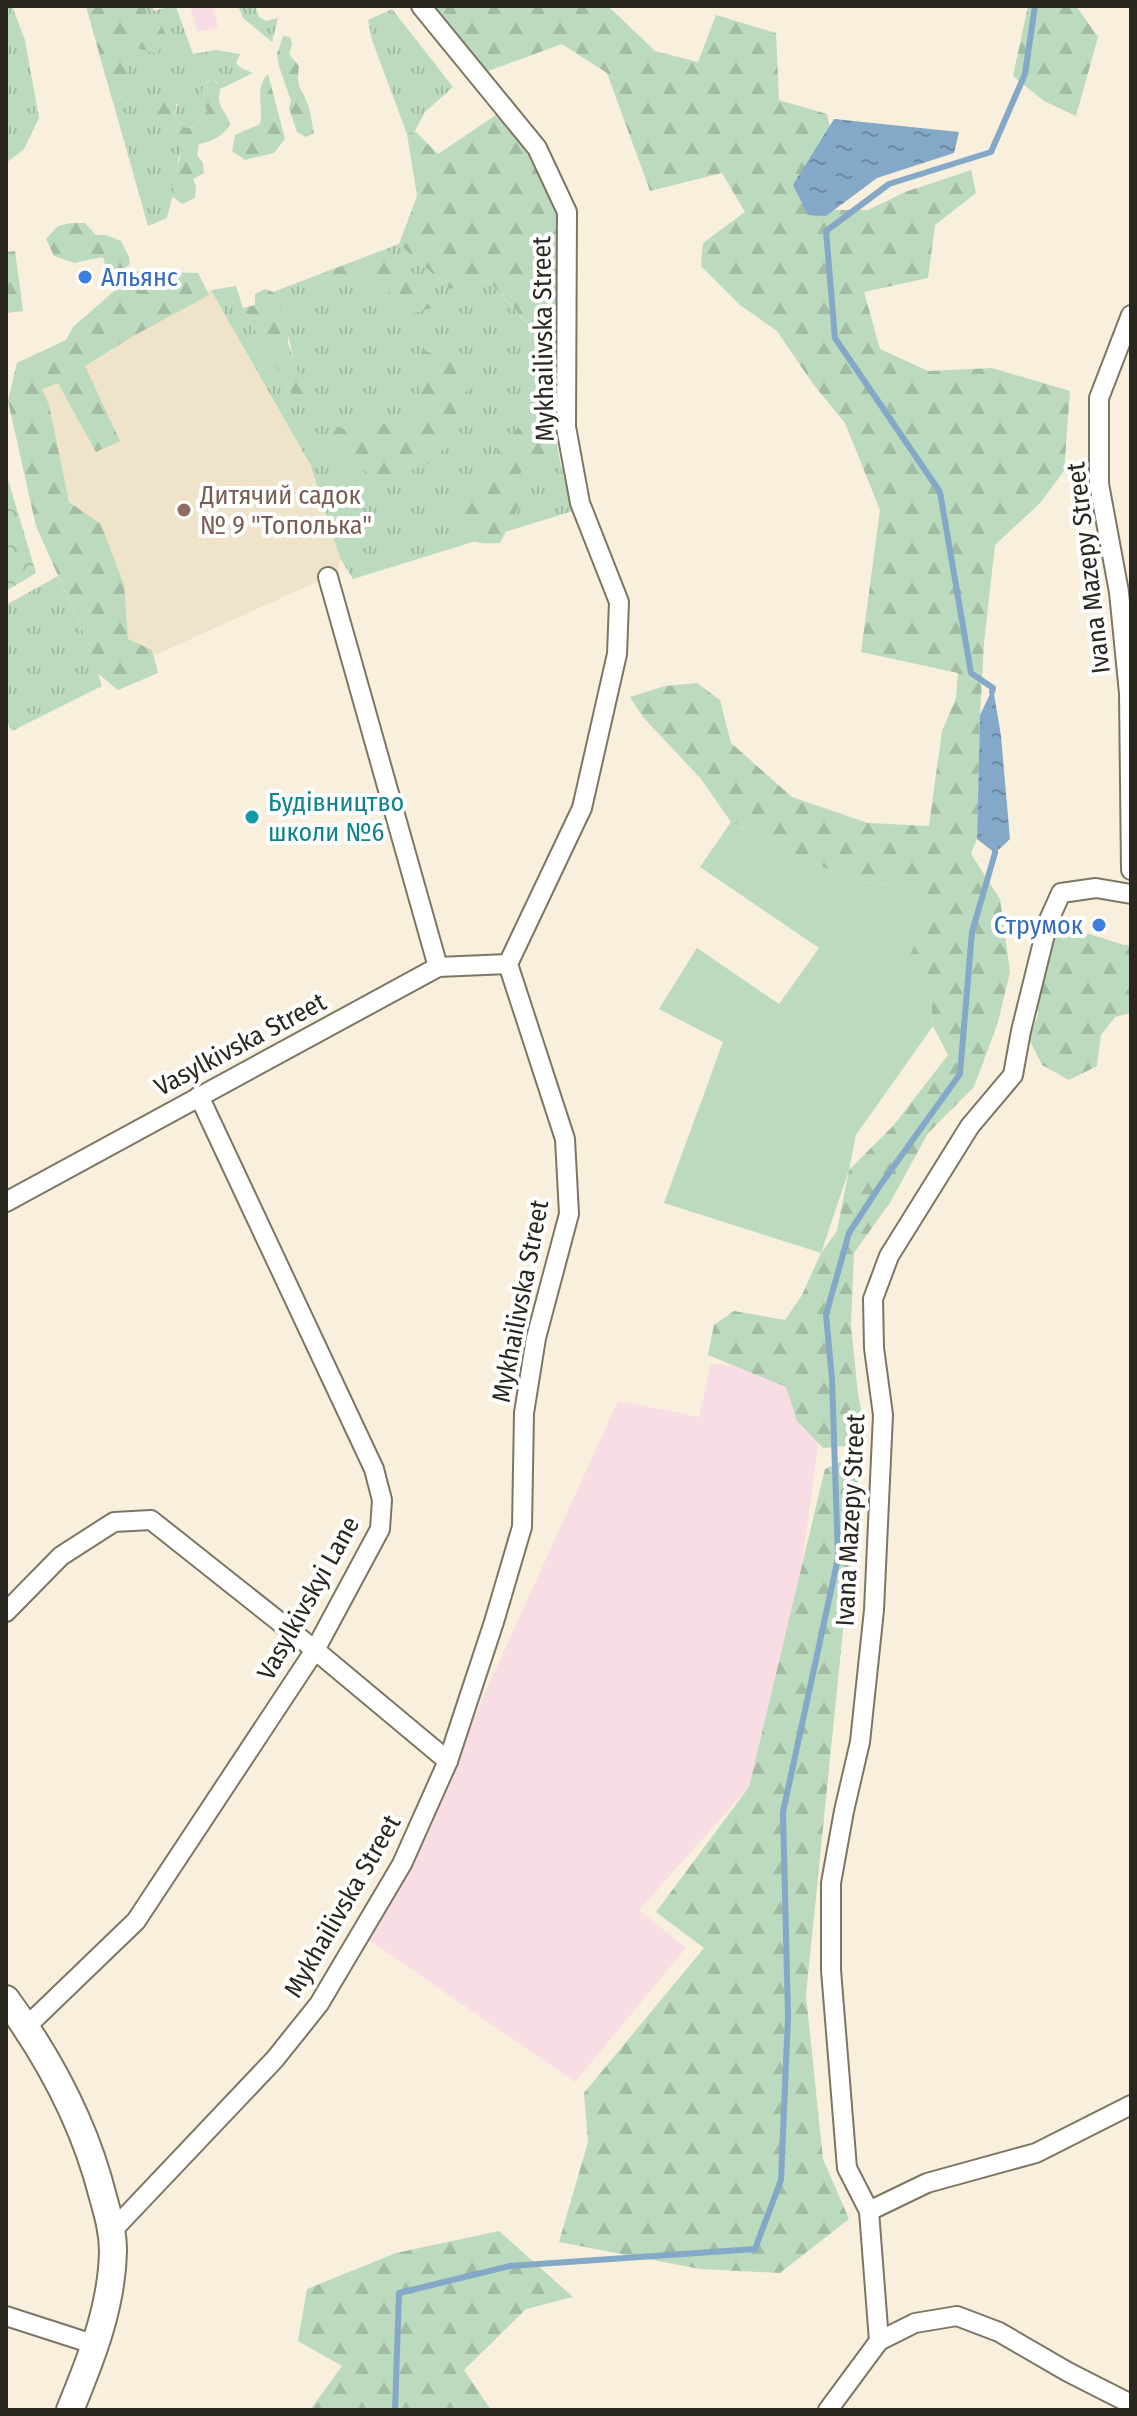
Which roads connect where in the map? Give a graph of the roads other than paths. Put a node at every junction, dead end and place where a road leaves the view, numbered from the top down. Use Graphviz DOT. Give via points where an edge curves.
graph roads {
  1 [pos="421,6"];
  2 [pos="1131,315"];
  3 [pos="328,577"];
  4 [pos="1131,870"];
  5 [pos="1131,894"];
  6 [pos="508,964"];
  7 [pos="438,967"];
  8 [pos="199,1096"];
  9 [pos="6,1202"];
  10 [pos="6,1612"];
  11 [pos="315,1650"];
  12 [pos="448,1761"];
  13 [pos="6,1999"];
  14 [pos="26,2027"];
  15 [pos="1131,2105"];
  16 [pos="869,2211"];
  17 [pos="112,2231"];
  18 [pos="6,2316"];
  19 [pos="879,2341"];
  20 [pos="96,2345"];
  21 [pos="1131,2404"];
  22 [pos="70,2410"];
  23 [pos="828,2410"];
  1 -- 6 [label="street, Mykhailivska Street" via="537,148 567,212 566,427 580,503 619,602 617,654 582,808"];
  2 -- 4 [label="street, Ivana Mazepy Street" via="1099,398 1099,484 1119,592 1129,693"];
  3 -- 7 [label="street"];
  5 -- 16 [label="street, Ivana Mazepy Street" via="1096,888 1061,893 1048,922 1013,1075 970,1126 889,1256 873,1299 883,1415 874,1610 860,1742 831,1883 831,1970 847,2168"];
  6 -- 7 [label="street, Vasylkivska Street"];
  6 -- 12 [label="street, Mykhailivska Street" via="565,1139 569,1214 536,1338 524,1413 522,1527"];
  7 -- 8 [label="street, Vasylkivska Street"];
  8 -- 9 [label="street, Vasylkivska Street"];
  8 -- 11 [label="street, Vasylkivskyi Lane" via="374,1469 382,1500 380,1529"];
  10 -- 11 [label="street" via="61,1556 114,1522 151,1520"];
  11 -- 12 [label="street"];
  11 -- 14 [label="street, Vasylkivskyi Lane" via="136,1921"];
  12 -- 17 [label="street, Mykhailivska Street" via="402,1864 319,2004 275,2059"];
  13 -- 14 [label="main road"];
  14 -- 17 [label="main road" via="59,2080 98,2178"];
  15 -- 16 [label="street" via="1036,2153 927,2183"];
  16 -- 19 [label="street"];
  17 -- 20 [label="main road" via="108,2298"];
  18 -- 20 [label="street"];
  19 -- 21 [label="street" via="915,2323 957,2316 999,2332"];
  19 -- 23 [label="street"];
  20 -- 22 [label="main road"];
}
